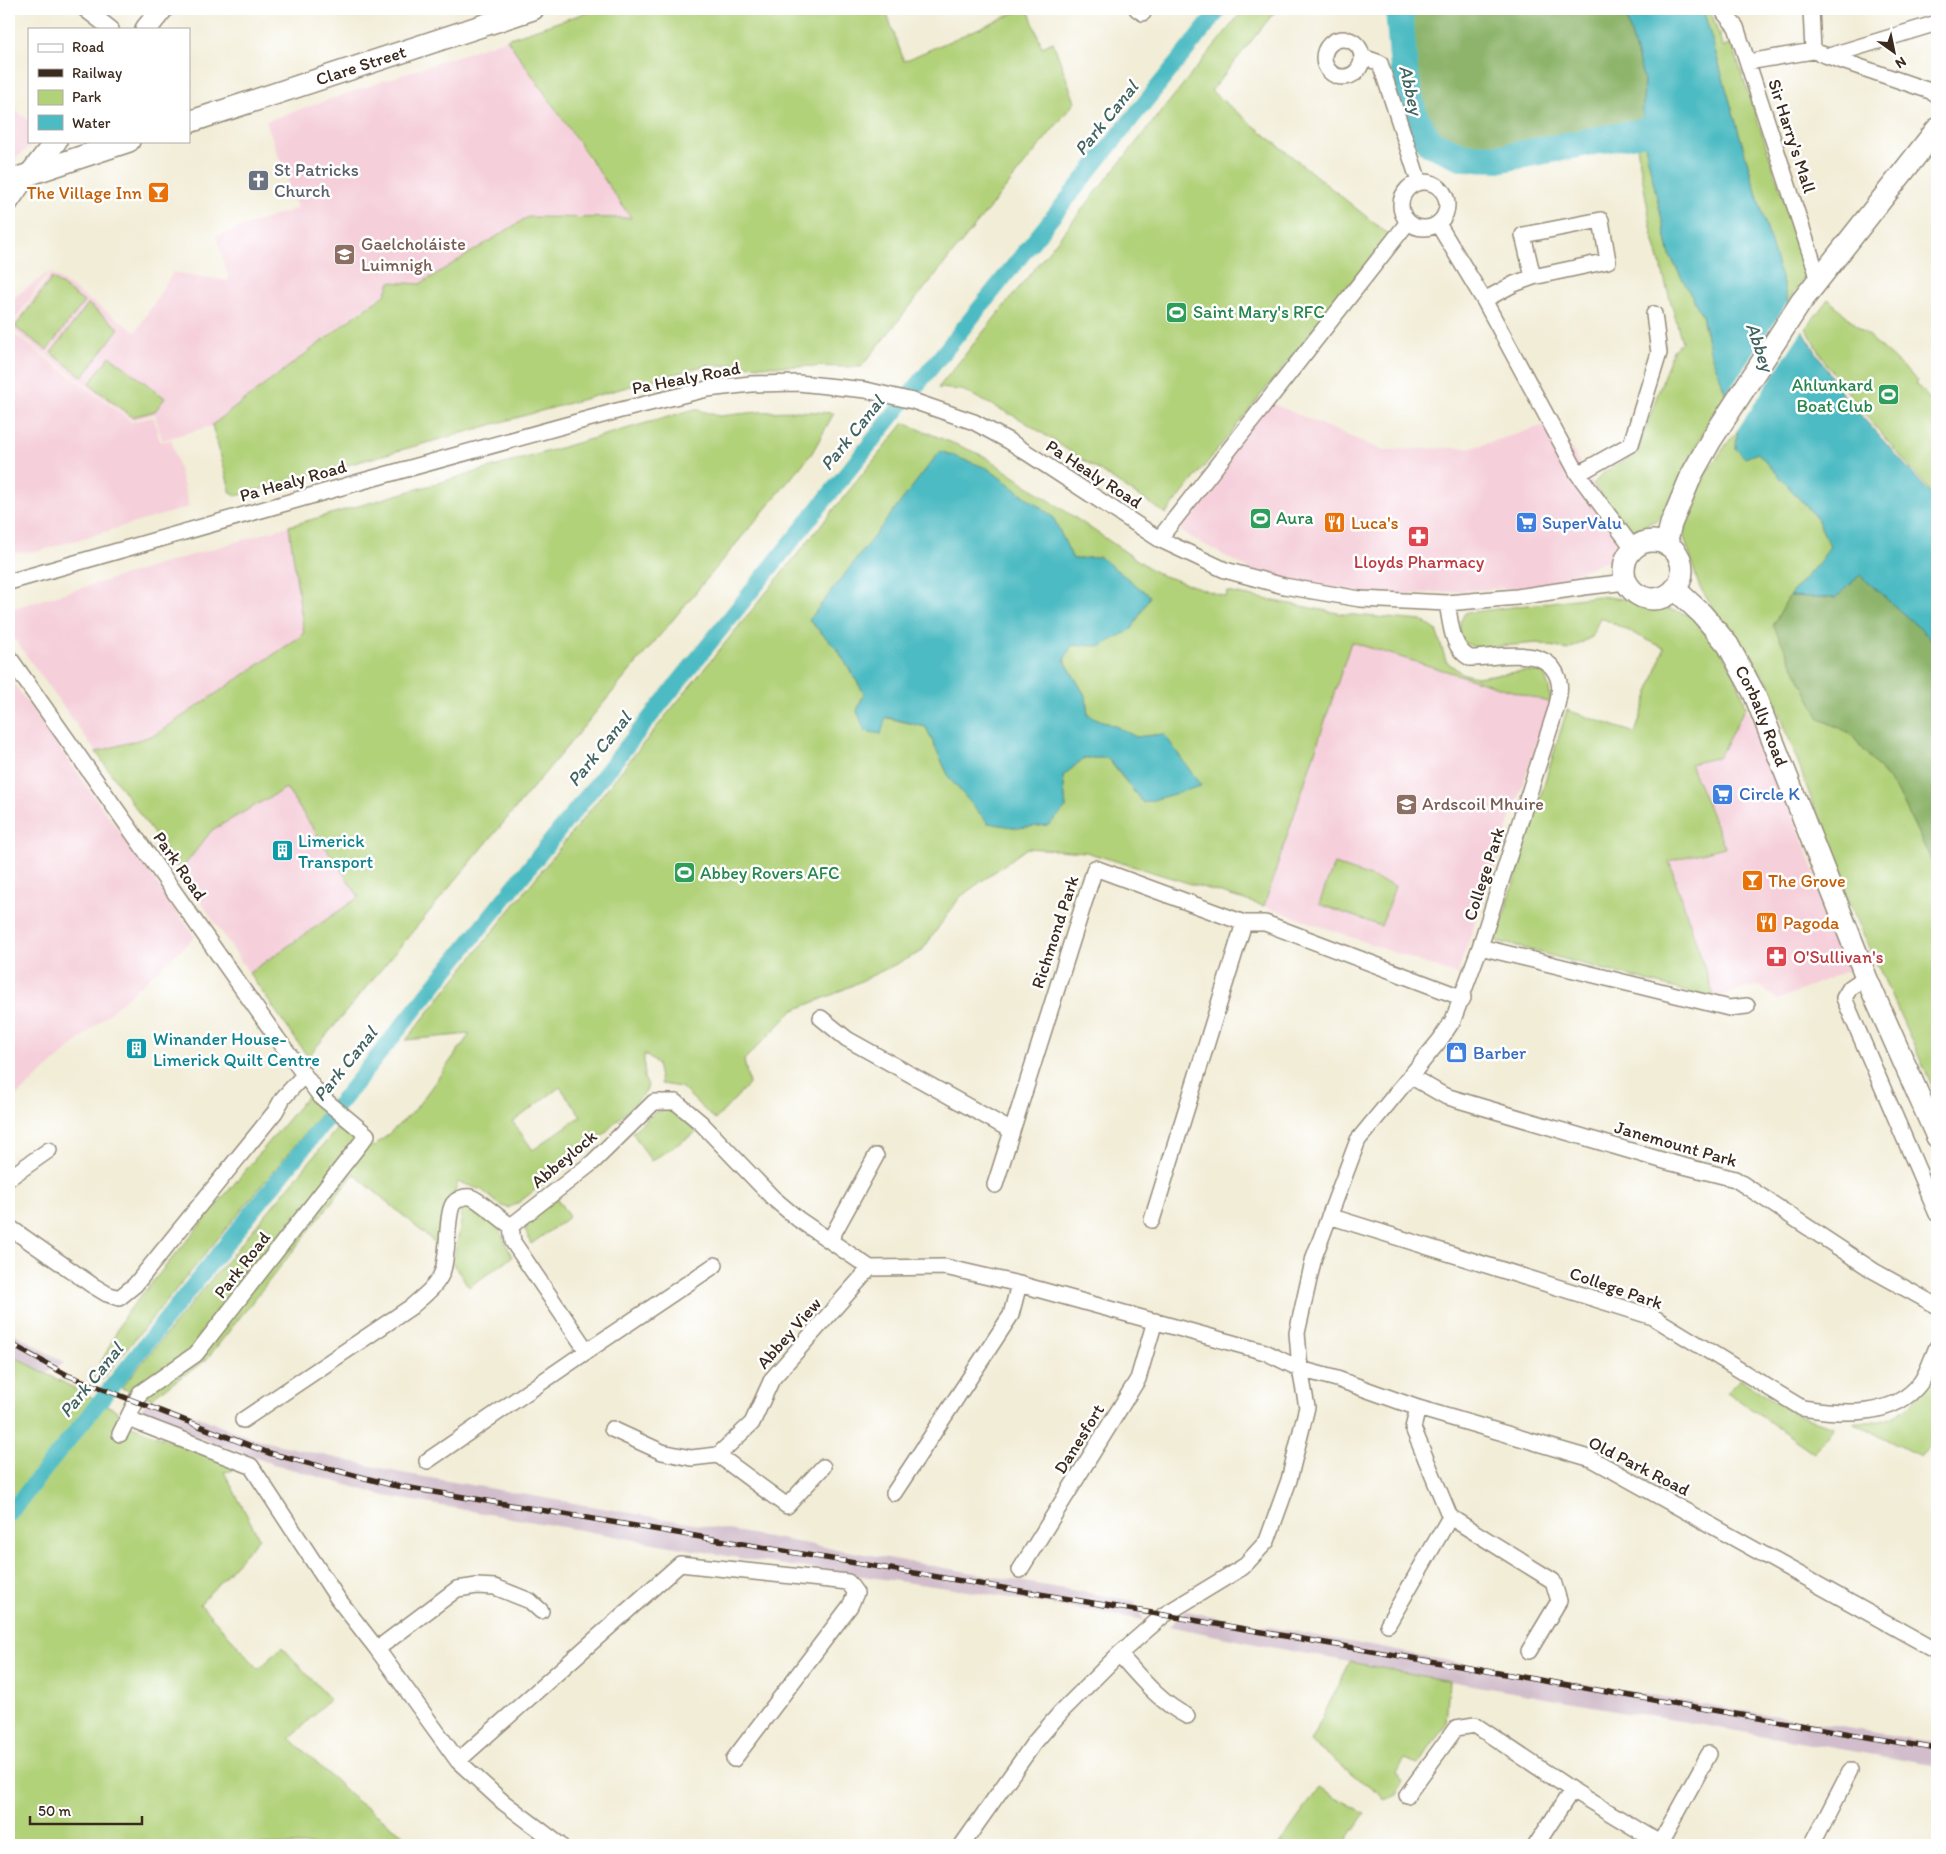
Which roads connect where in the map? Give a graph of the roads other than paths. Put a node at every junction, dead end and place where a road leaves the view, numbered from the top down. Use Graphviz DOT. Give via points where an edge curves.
graph roads {
  1 [pos="84,9"];
  2 [pos="162,9"];
  3 [pos="533,9"];
  4 [pos="1723,9"];
  5 [pos="1811,9"];
  6 [pos="1937,23"];
  7 [pos="110,28"];
  8 [pos="147,28"];
  9 [pos="1813,51"];
  10 [pos="1829,56"];
  11 [pos="1362,57"];
  12 [pos="1748,62"];
  13 [pos="1937,96"];
  14 [pos="190,122"];
  15 [pos="1937,128"];
  16 [pos="55,142"];
  17 [pos="126,142"];
  18 [pos="31,173"];
  19 [pos="9,181"];
  20 [pos="1419,182"];
  21 [pos="9,205"];
  22 [pos="1408,222"];
  23 [pos="1438,224"];
  24 [pos="1533,277"];
  25 [pos="1820,278"];
  26 [pos="1484,300"];
  27 [pos="1654,314"];
  28 [pos="1578,474"];
  29 [pos="1159,539"];
  30 [pos="1666,544"];
  31 [pos="1633,548"];
  32 [pos="9,570"];
  33 [pos="25,577"];
  34 [pos="9,582"];
  35 [pos="1626,582"];
  36 [pos="1675,589"];
  37 [pos="1447,603"];
  38 [pos="9,657"];
  39 [pos="1244,923"];
  40 [pos="1480,947"];
  41 [pos="1866,977"];
  42 [pos="1462,998"];
  43 [pos="1747,1006"];
  44 [pos="821,1018"];
  45 [pos="304,1075"];
  46 [pos="1410,1076"];
  47 [pos="1012,1131"];
  48 [pos="1937,1137"];
  49 [pos="48,1150"];
  50 [pos="876,1156"];
  51 [pos="9,1178"];
  52 [pos="995,1185"];
  53 [pos="1937,1214"];
  54 [pos="1329,1216"];
  55 [pos="1152,1220"];
  56 [pos="511,1226"];
  57 [pos="9,1227"];
  58 [pos="830,1240"];
  59 [pos="715,1265"];
  60 [pos="870,1268"];
  61 [pos="1019,1284"];
  62 [pos="1937,1306"];
  63 [pos="1155,1321"];
  64 [pos="1937,1347"];
  65 [pos="587,1351"];
  66 [pos="1300,1369"];
  67 [pos="1418,1408"];
  68 [pos="130,1415"];
  69 [pos="243,1420"];
  70 [pos="612,1430"];
  71 [pos="120,1434"];
  72 [pos="718,1455"];
  73 [pos="427,1461"];
  74 [pos="823,1467"];
  75 [pos="894,1493"];
  76 [pos="1450,1516"];
  77 [pos="1020,1570"];
  78 [pos="540,1611"];
  79 [pos="1388,1624"];
  80 [pos="377,1649"];
  81 [pos="1529,1651"];
  82 [pos="1937,1651"];
  83 [pos="1119,1654"];
  84 [pos="1187,1716"];
  85 [pos="1709,1754"];
  86 [pos="734,1759"];
  87 [pos="458,1761"];
  88 [pos="1850,1771"];
  89 [pos="1572,1790"];
  90 [pos="1406,1795"];
  91 [pos="1662,1844"];
  92 [pos="560,1845"];
  93 [pos="962,1845"];
  94 [pos="1536,1845"];
  95 [pos="1812,1845"];
  1 -- 7 [label="street"];
  2 -- 8 [label="main road"];
  3 -- 14 [label="main road, Clare Street"];
  4 -- 12 [label="street, Sir Harry's Mall" via="1736,27"];
  5 -- 9 [label="street"];
  6 -- 10 [label="street"];
  9 -- 10 [label="street"];
  9 -- 12 [label="street"];
  10 -- 13 [label="street"];
  11 -- 20 [label="street" via="1380,63"];
  12 -- 25 [label="street, Sir Harry's Mall"];
  15 -- 25 [label="main road"];
  16 -- 18 [label="main road"];
  17 -- 18 [label="main road"];
  18 -- 19 [label="main road"];
  18 -- 21 [label="street"];
  20 -- 22 [label="street" via="1407,190 1401,202 1401,210"];
  20 -- 23 [label="street" via="1434,184 1445,195 1447,210"];
  22 -- 23 [label="street" via="1420,228"];
  22 -- 29 [label="street"];
  23 -- 26 [label="street"];
  24 -- 24 [label="street" via="1523,235 1601,220 1608,261"];
  24 -- 26 [label="street"];
  25 -- 30 [label="main road" via="1711,440 1692,474"];
  26 -- 28 [label="street"];
  27 -- 28 [label="street" via="1659,353 1631,444"];
  28 -- 31 [label="street"];
  29 -- 33 [label="street, Pa Healy Road" via="1009,441 944,410 866,390 798,383 751,384 700,391 617,411"];
  29 -- 37 [label="street, Pa Healy Road" via="1225,570 1284,586 1360,599"];
  30 -- 31 [label="main road" via="1649,541"];
  30 -- 36 [label="main road" via="1682,564"];
  31 -- 35 [label="main road" via="1624,564"];
  32 -- 33 [label="street"];
  33 -- 34 [label="street, Pa Healy Road"];
  35 -- 36 [label="main road" via="1635,594 1649,600 1668,596"];
  35 -- 37 [label="street, Pa Healy Road"];
  36 -- 41 [label="main road, Corbally Road" via="1702,614 1728,646 1754,693"];
  37 -- 40 [label="street, College Park" via="1452,632 1458,650 1463,654 1470,658 1530,656 1551,664 1560,684 1556,709"];
  38 -- 45 [label="street, Park Road"];
  39 -- 42 [label="street, Richmond Park" via="1264,923"];
  39 -- 47 [label="street, Richmond Park" via="1096,868"];
  39 -- 55 [label="street"];
  40 -- 42 [label="street, College Park"];
  40 -- 43 [label="street, College Park" via="1729,1008"];
  41 -- 48 [label="main road, Corbally Road"];
  41 -- 53 [label="street" via="1850,988 1844,998"];
  42 -- 46 [label="street, College Park" via="1440,1040"];
  44 -- 47 [label="street" via="847,1039"];
  45 -- 57 [label="street" via="135,1285 119,1298 82,1278"];
  45 -- 68 [label="street, Park Road" via="320,1096 368,1135 196,1354 140,1393"];
  46 -- 54 [label="street, College Park" via="1358,1140"];
  46 -- 62 [label="street, Janemount Park" via="1445,1096 1735,1179 1874,1271"];
  47 -- 52 [label="street, Richmond Park"];
  49 -- 51 [label="street"];
  50 -- 58 [label="street"];
  54 -- 64 [label="street, College Park" via="1653,1317 1802,1408 1865,1413 1900,1401 1921,1382"];
  54 -- 66 [label="street, College Park" via="1314,1257 1298,1333"];
  56 -- 58 [label="street, Abbeylock" via="594,1162 654,1102 676,1102 701,1123 773,1198"];
  56 -- 65 [label="street" via="513,1242"];
  56 -- 69 [label="street" via="472,1197 462,1197 450,1214 446,1259 441,1275 430,1291"];
  58 -- 60 [label="street, Abbeylock"];
  59 -- 65 [label="street"];
  60 -- 61 [label="street" via="945,1267"];
  60 -- 72 [label="street, Abbey View" via="772,1378 752,1423"];
  61 -- 63 [label="street"];
  61 -- 75 [label="street" via="1011,1315"];
  63 -- 66 [label="street" via="1265,1352"];
  63 -- 77 [label="street, Danesfort" via="1138,1378"];
  65 -- 73 [label="street"];
  66 -- 67 [label="street, Old Park Road"];
  66 -- 83 [label="street, College Park" via="1307,1406 1289,1480 1267,1541 1243,1567 1164,1614"];
  67 -- 76 [label="street" via="1413,1428"];
  67 -- 82 [label="street, Old Park Road" via="1592,1459"];
  68 -- 71 [label="street"];
  68 -- 80 [label="street" via="134,1422 252,1466 338,1599"];
  70 -- 72 [label="street" via="662,1452 691,1458"];
  72 -- 74 [label="street" via="787,1506"];
  76 -- 79 [label="street"];
  76 -- 81 [label="street" via="1553,1581 1559,1601"];
  78 -- 80 [label="street" via="530,1601 495,1587 457,1589"];
  80 -- 87 [label="street"];
  83 -- 84 [label="street" via="1153,1692"];
  83 -- 93 [label="street, College Park" via="1034,1743"];
  85 -- 91 [label="street"];
  86 -- 87 [label="street" via="850,1606 856,1593 848,1582 680,1564"];
  87 -- 92 [label="street" via="503,1802"];
  88 -- 95 [label="street"];
  89 -- 90 [label="street" via="1474,1725 1456,1728"];
  89 -- 91 [label="street"];
  89 -- 94 [label="street"];
}
